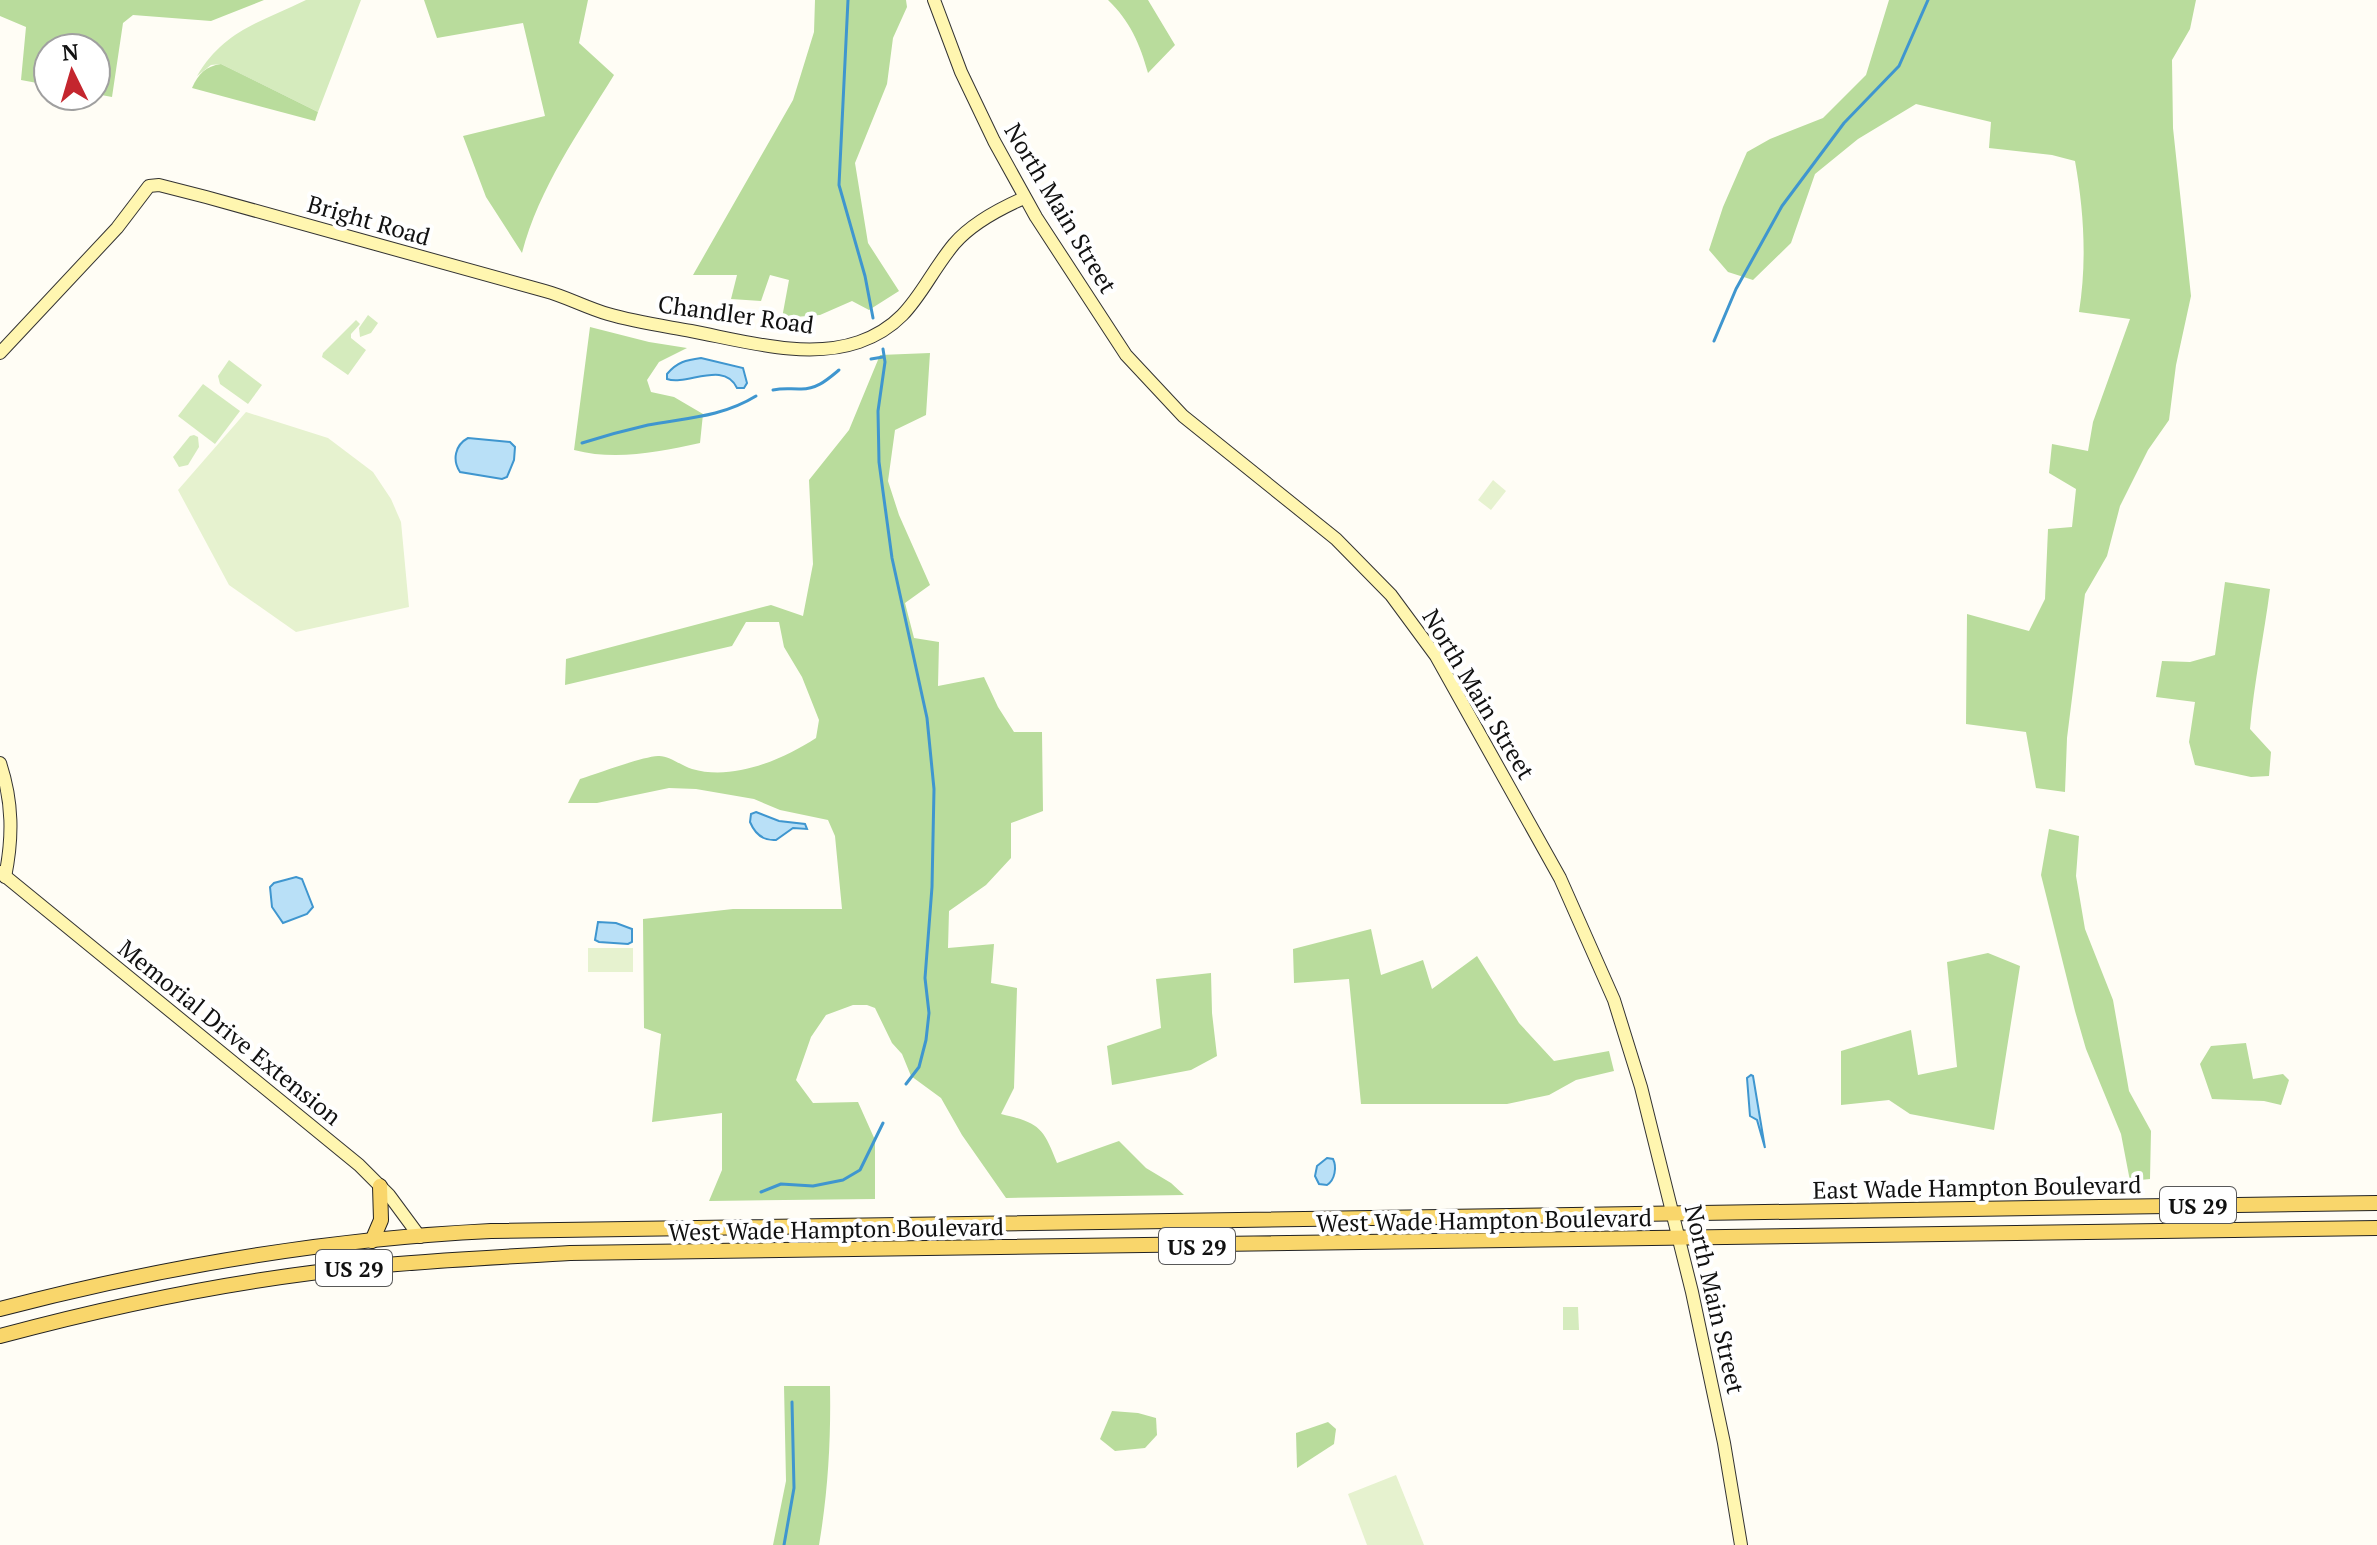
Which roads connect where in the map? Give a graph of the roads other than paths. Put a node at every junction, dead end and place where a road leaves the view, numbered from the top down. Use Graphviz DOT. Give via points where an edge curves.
graph roads {
  1 [pos="934,0"];
  2 [pos="1024,198"];
  3 [pos="577,303"];
  4 [pos="0,353"];
  5 [pos="0,763"];
  6 [pos="3,874"];
  7 [pos="380,1186"];
  8 [pos="2377,1203"];
  9 [pos="1673,1213"];
  10 [pos="2377,1228"];
  11 [pos="420,1237"];
  12 [pos="1679,1239"];
  13 [pos="372,1241"];
  14 [pos="0,1309"];
  15 [pos="0,1336"];
  16 [pos="1741,1545"];
  1 -- 2 [label="street, North Main Street" via="974,103"];
  2 -- 3 [label="street, Chandler Road" via="963,235 899,320 844,347 777,346 624,319"];
  2 -- 9 [label="street, North Main Street" via="1126,355 1160,393 1222,450 1336,539 1391,595 1436,656 1560,878 1597,957 1641,1087"];
  3 -- 4 [label="street, Bright Road" via="159,185 149,186 115,231"];
  5 -- 6 [label="street" via="12,822"];
  6 -- 7 [label="street, Memorial Drive Extension"];
  7 -- 11 [label="street, Memorial Drive Extension"];
  7 -- 13 [label="main road" via="381,1220"];
  8 -- 9 [label="main road, East Wade Hampton Boulevard / US 29"];
  9 -- 11 [label="main road, West Wade Hampton Boulevard / US 29" via="538,1229"];
  9 -- 12 [label="street, North Main Street"];
  10 -- 12 [label="main road, East Wade Hampton Boulevard / US 29"];
  11 -- 13 [label="main road, West Wade Hampton Boulevard / US 29"];
  12 -- 15 [label="main road, West Wade Hampton Boulevard / US 29" via="475,1258 214,1288"];
  12 -- 16 [label="street, North Main Street"];
  13 -- 14 [label="main road, West Wade Hampton Boulevard / US 29" via="210,1262"];
}
